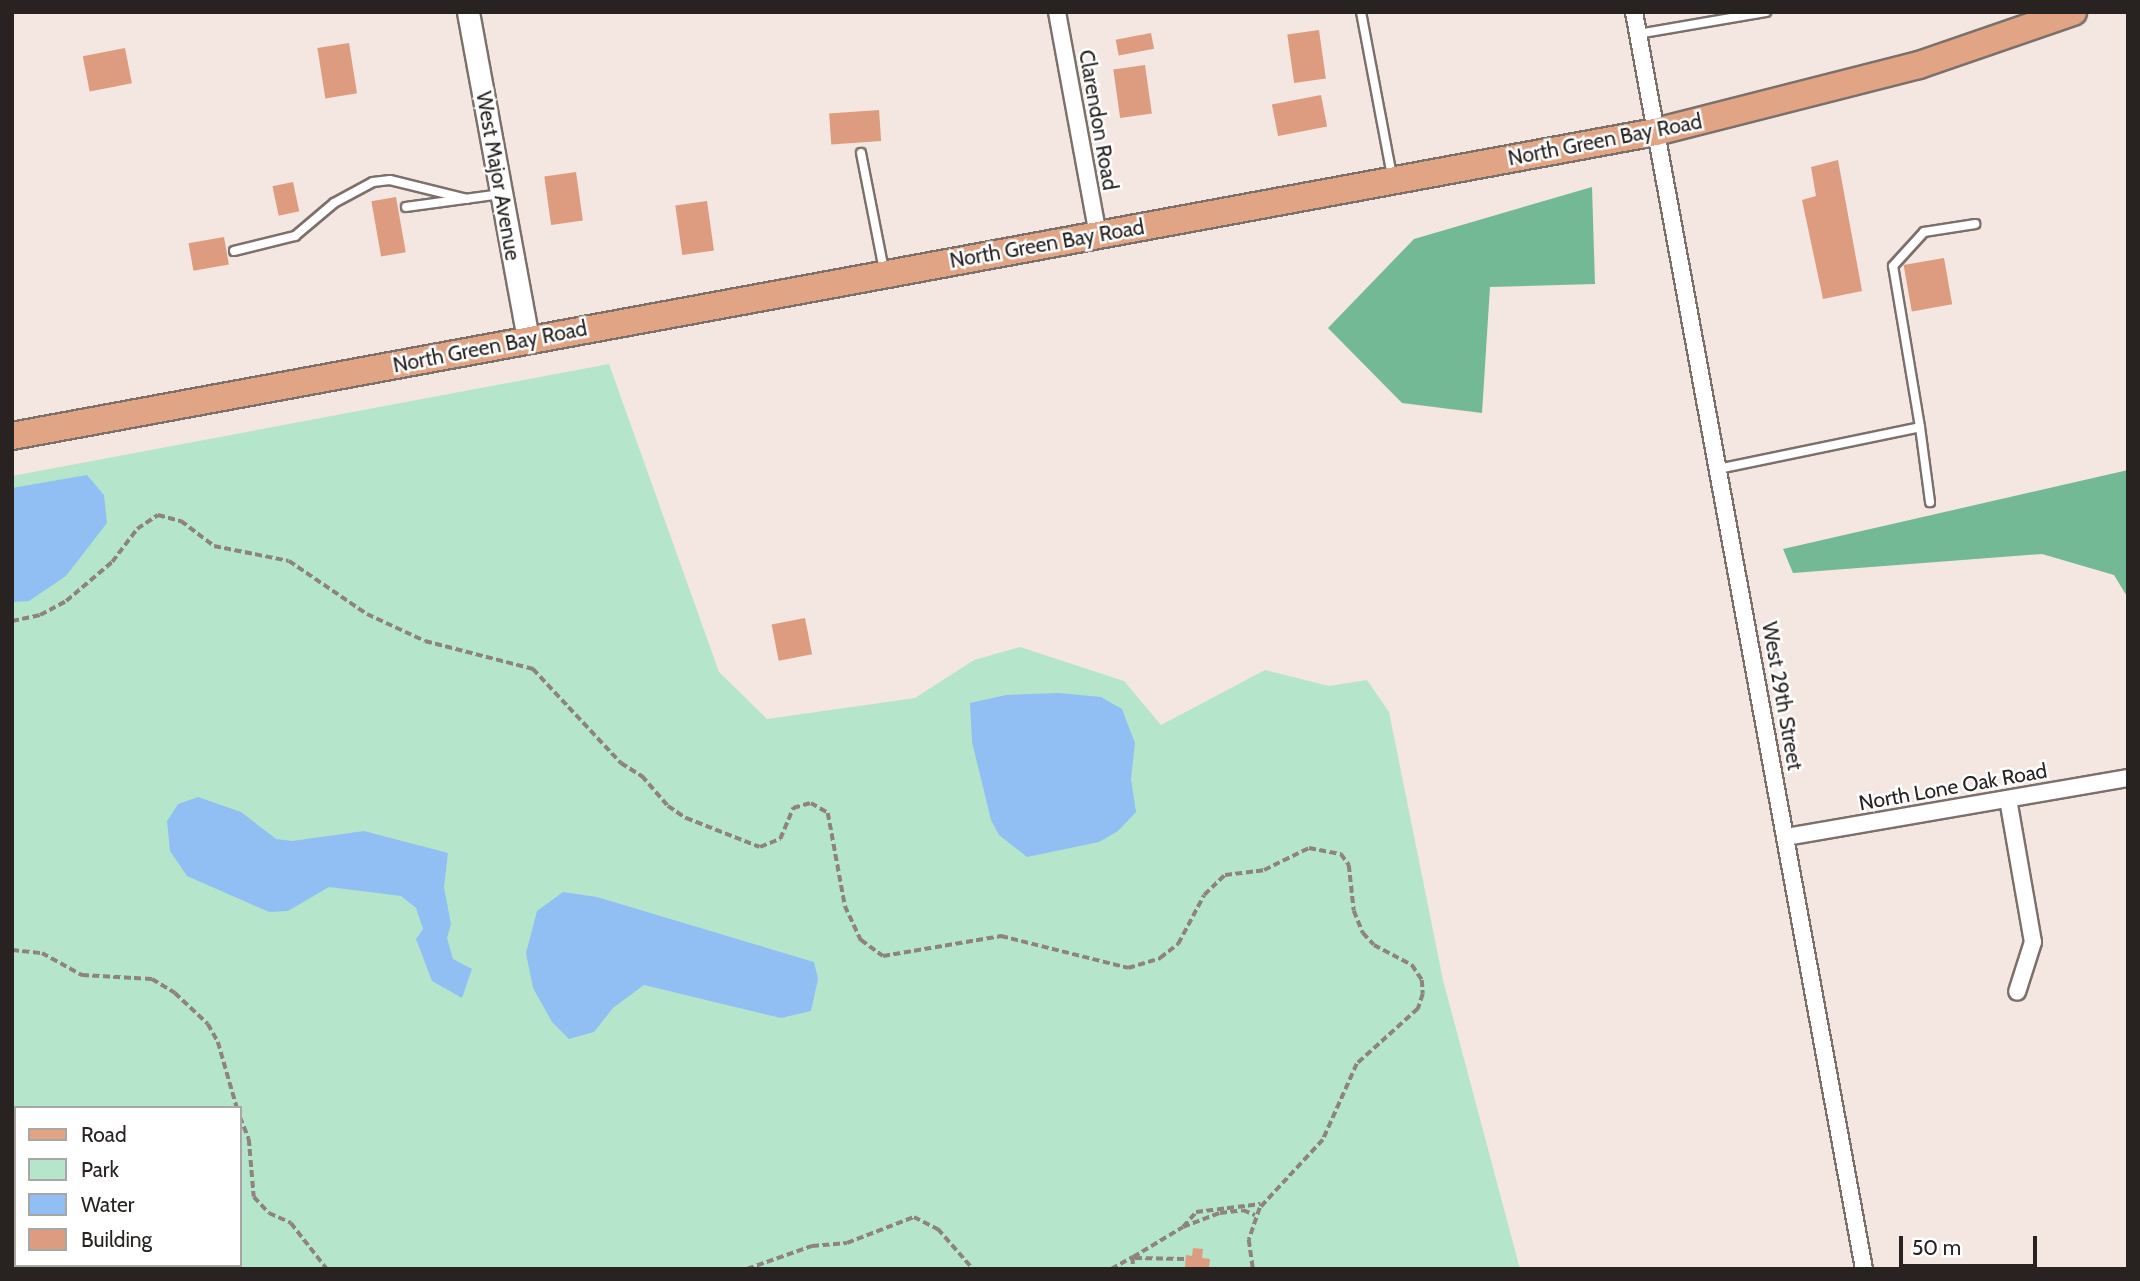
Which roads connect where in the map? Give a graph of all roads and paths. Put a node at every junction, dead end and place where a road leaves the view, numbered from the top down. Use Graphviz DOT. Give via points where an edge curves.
graph roads {
  1 [pos="468,12"];
  2 [pos="1057,12"];
  3 [pos="1361,12"];
  4 [pos="1634,12"];
  5 [pos="1766,12"];
  6 [pos="2073,12"];
  7 [pos="1638,34"];
  8 [pos="1656,132"];
  9 [pos="861,153"];
  10 [pos="1392,179"];
  11 [pos="501,194"];
  12 [pos="467,199"];
  13 [pos="406,207"];
  14 [pos="1975,224"];
  15 [pos="1098,235"];
  16 [pos="234,251"];
  17 [pos="885,273"];
  18 [pos="528,340"];
  19 [pos="1920,427"];
  20 [pos="12,436"];
  21 [pos="1718,469"];
  22 [pos="1930,502"];
  23 [pos="12,621"];
  24 [pos="2128,778"];
  25 [pos="2008,799"];
  26 [pos="1786,837"];
  27 [pos="12,950"];
  28 [pos="2017,992"];
  29 [pos="236,1106"];
  30 [pos="242,1122"];
  31 [pos="1264,1203"];
  32 [pos="1255,1215"];
  33 [pos="1183,1227"];
  34 [pos="1133,1257"];
  35 [pos="1185,1259"];
  36 [pos="327,1269"];
  37 [pos="747,1269"];
  38 [pos="973,1269"];
  39 [pos="1111,1269"];
  40 [pos="1133,1269"];
  41 [pos="1253,1269"];
  42 [pos="1864,1269"];
  1 -- 11 [label="street, West Major Avenue"];
  2 -- 15 [label="street, Clarendon Road"];
  3 -- 10 [label="lane"];
  4 -- 7 [label="street, West 29th Street"];
  5 -- 7 [label="lane"];
  6 -- 8 [label="main road, North Green Bay Road" via="1885,75"];
  7 -- 8 [label="street, West 29th Street"];
  8 -- 10 [label="main road, North Green Bay Road"];
  8 -- 21 [label="street, West 29th Street"];
  9 -- 17 [label="lane"];
  10 -- 15 [label="main road, North Green Bay Road"];
  11 -- 12 [label="lane"];
  11 -- 18 [label="street, West Major Avenue"];
  12 -- 13 [label="lane"];
  12 -- 16 [label="lane" via="390,180 373,182 334,203 295,236"];
  14 -- 19 [label="lane" via="1924,232 1893,266"];
  15 -- 17 [label="main road, North Green Bay Road"];
  17 -- 18 [label="main road, North Green Bay Road"];
  18 -- 20 [label="main road, North Green Bay Road"];
  19 -- 21 [label="lane"];
  19 -- 22 [label="lane"];
  21 -- 26 [label="street, West 29th Street"];
  23 -- 31 [label="path" via="40,615 66,601 112,562 137,529 158,515 181,521 214,547 289,561 367,614 403,632 444,648 533,669 621,763 642,776 668,806 686,818 760,847 780,839 793,808 801,803 828,813 845,906 861,940 883,956 1001,936 1128,968 1160,958 1178,944 1206,892 1225,875 1265,870 1310,848 1341,854 1349,865 1354,911 1363,933 1374,945 1412,965 1422,980 1423,994 1418,1009 1357,1064 1323,1140"];
  24 -- 25 [label="street, North Lone Oak Road"];
  25 -- 26 [label="street, North Lone Oak Road"];
  25 -- 28 [label="street" via="2032,942"];
  26 -- 42 [label="street, West 29th Street"];
  27 -- 29 [label="path" via="42,953 82,975 152,979 175,993 208,1024 218,1042"];
  30 -- 36 [label="path" via="249,1139 254,1197 269,1213 291,1223"];
  31 -- 32 [label="path"];
  31 -- 33 [label="path" via="1196,1212"];
  32 -- 33 [label="path" via="1243,1210 1220,1213"];
  32 -- 41 [label="path" via="1249,1240"];
  33 -- 34 [label="path"];
  34 -- 35 [label="path"];
  34 -- 39 [label="path"];
  34 -- 40 [label="path"];
  37 -- 38 [label="path" via="812,1246 847,1243 914,1217 939,1229"];
}
